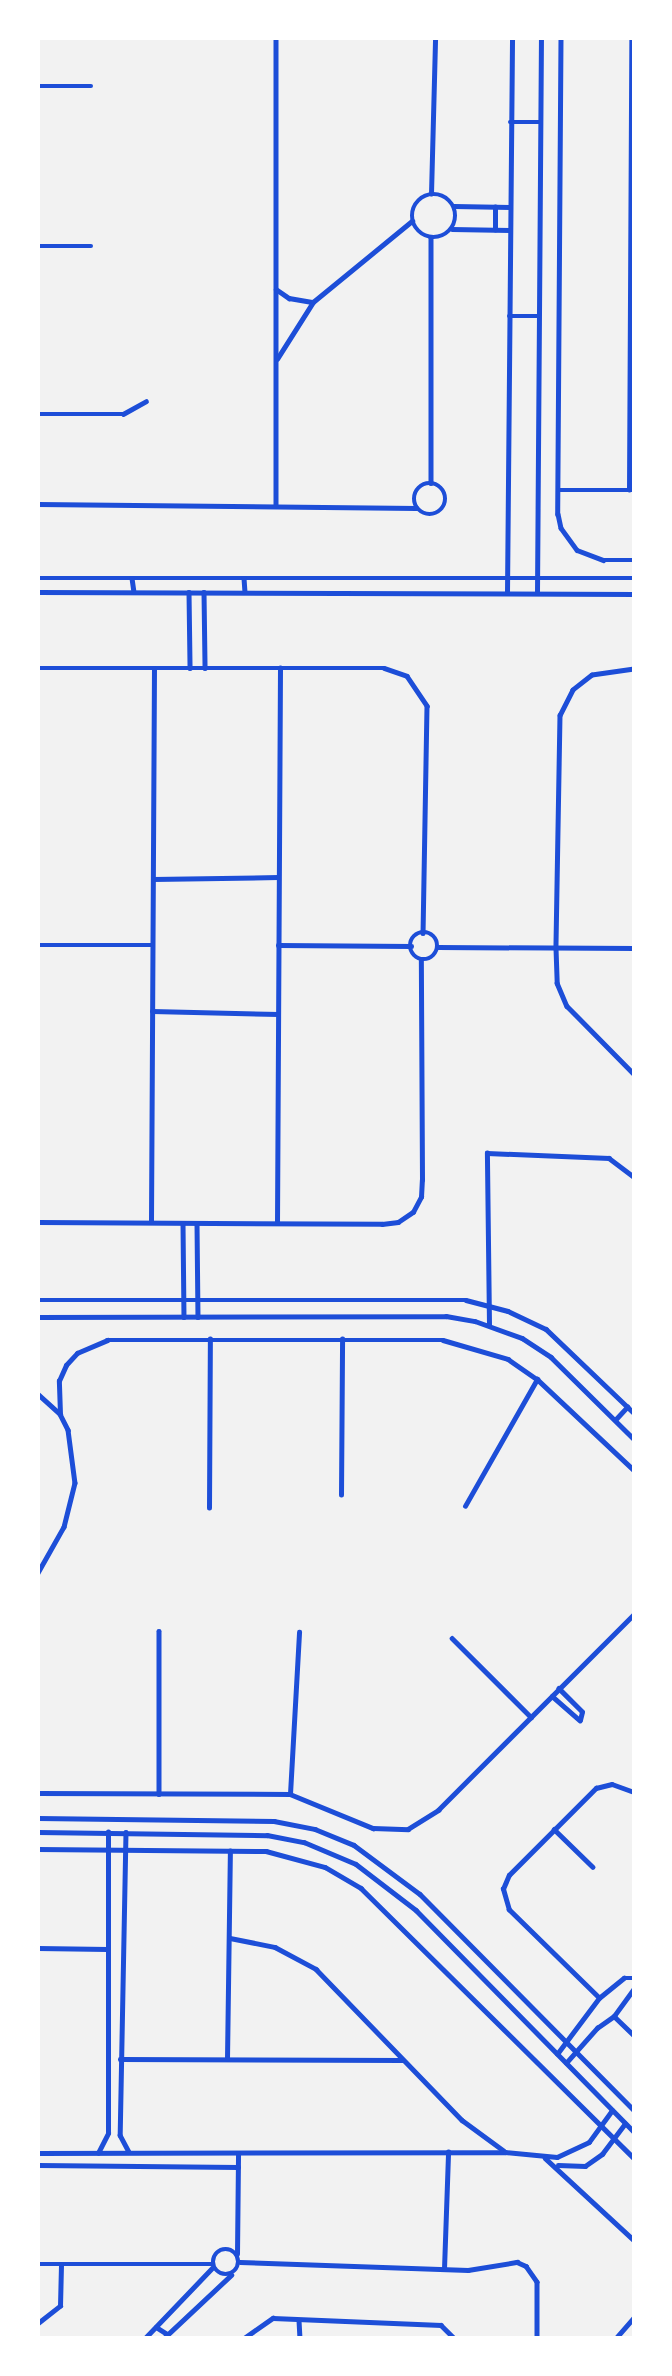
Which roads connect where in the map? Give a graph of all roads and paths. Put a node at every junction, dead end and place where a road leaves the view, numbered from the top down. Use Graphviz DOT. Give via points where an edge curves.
graph roads {
  1 [pos="276,38"];
  2 [pos="435,38"];
  3 [pos="512,38"];
  4 [pos="541,38"];
  5 [pos="561,38"];
  6 [pos="631,38"];
  7 [pos="38,86"];
  8 [pos="90,86"];
  9 [pos="632,89"];
  10 [pos="510,122"];
  11 [pos="539,122"];
  12 [pos="431,194"];
  13 [pos="454,206"];
  14 [pos="495,207"];
  15 [pos="510,207"];
  16 [pos="632,212"];
  17 [pos="412,221"];
  18 [pos="452,229"];
  19 [pos="495,230"];
  20 [pos="509,230"];
  21 [pos="431,238"];
  22 [pos="38,246"];
  23 [pos="91,247"];
  24 [pos="276,289"];
  25 [pos="313,302"];
  26 [pos="509,316"];
  27 [pos="538,316"];
  28 [pos="276,360"];
  29 [pos="146,401"];
  30 [pos="38,414"];
  31 [pos="631,421"];
  32 [pos="431,483"];
  33 [pos="558,490"];
  34 [pos="631,490"];
  35 [pos="38,504"];
  36 [pos="276,505"];
  37 [pos="416,508"];
  38 [pos="634,560"];
  39 [pos="38,578"];
  40 [pos="132,578"];
  41 [pos="244,578"];
  42 [pos="507,578"];
  43 [pos="538,578"];
  44 [pos="634,578"];
  45 [pos="38,592"];
  46 [pos="134,592"];
  47 [pos="189,592"];
  48 [pos="204,592"];
  49 [pos="245,592"];
  50 [pos="507,593"];
  51 [pos="537,593"];
  52 [pos="634,594"];
  53 [pos="38,668"];
  54 [pos="190,668"];
  55 [pos="205,668"];
  56 [pos="280,668"];
  57 [pos="154,669"];
  58 [pos="634,669"];
  59 [pos="278,877"];
  60 [pos="153,878"];
  61 [pos="423,933"];
  62 [pos="38,945"];
  63 [pos="152,945"];
  64 [pos="278,945"];
  65 [pos="411,946"];
  66 [pos="438,947"];
  67 [pos="556,948"];
  68 [pos="634,948"];
  69 [pos="421,960"];
  70 [pos="152,1011"];
  71 [pos="278,1014"];
  72 [pos="634,1074"];
  73 [pos="634,1177"];
  74 [pos="38,1222"];
  75 [pos="151,1222"];
  76 [pos="184,1223"];
  77 [pos="197,1223"];
  78 [pos="276,1223"];
  79 [pos="38,1300"];
  80 [pos="184,1301"];
  81 [pos="198,1301"];
  82 [pos="488,1305"];
  83 [pos="38,1317"];
  84 [pos="184,1317"];
  85 [pos="198,1317"];
  86 [pos="489,1325"];
  87 [pos="209,1339"];
  88 [pos="342,1339"];
  89 [pos="537,1379"];
  90 [pos="38,1394"];
  91 [pos="628,1407"];
  92 [pos="634,1413"];
  93 [pos="60,1414"];
  94 [pos="615,1420"];
  95 [pos="634,1439"];
  96 [pos="634,1470"];
  97 [pos="341,1495"];
  98 [pos="465,1506"];
  99 [pos="209,1508"];
  100 [pos="38,1573"];
  101 [pos="634,1614"];
  102 [pos="159,1631"];
  103 [pos="299,1632"];
  104 [pos="452,1638"];
  105 [pos="559,1689"];
  106 [pos="552,1696"];
  107 [pos="531,1717"];
  108 [pos="634,1791"];
  109 [pos="38,1793"];
  110 [pos="159,1794"];
  111 [pos="290,1794"];
  112 [pos="38,1818"];
  113 [pos="554,1829"];
  114 [pos="38,1832"];
  115 [pos="108,1832"];
  116 [pos="126,1832"];
  117 [pos="38,1849"];
  118 [pos="107,1849"];
  119 [pos="124,1850"];
  120 [pos="230,1851"];
  121 [pos="593,1867"];
  122 [pos="230,1938"];
  123 [pos="38,1948"];
  124 [pos="107,1950"];
  125 [pos="634,1978"];
  126 [pos="634,1987"];
  127 [pos="599,1998"];
  128 [pos="614,2016"];
  129 [pos="634,2035"];
  130 [pos="567,2042"];
  131 [pos="576,2051"];
  132 [pos="557,2054"];
  133 [pos="120,2059"];
  134 [pos="227,2059"];
  135 [pos="403,2061"];
  136 [pos="566,2063"];
  137 [pos="612,2110"];
  138 [pos="634,2110"];
  139 [pos="625,2124"];
  140 [pos="603,2128"];
  141 [pos="634,2132"];
  142 [pos="614,2138"];
  143 [pos="448,2152"];
  144 [pos="505,2152"];
  145 [pos="38,2153"];
  146 [pos="100,2153"];
  147 [pos="130,2153"];
  148 [pos="238,2154"];
  149 [pos="545,2157"];
  150 [pos="634,2158"];
  151 [pos="554,2163"];
  152 [pos="38,2165"];
  153 [pos="101,2166"];
  154 [pos="238,2167"];
  155 [pos="634,2240"];
  156 [pos="237,2254"];
  157 [pos="240,2262"];
  158 [pos="38,2264"];
  159 [pos="61,2265"];
  160 [pos="213,2266"];
  161 [pos="444,2269"];
  162 [pos="231,2275"];
  163 [pos="634,2317"];
  164 [pos="299,2319"];
  165 [pos="38,2323"];
  166 [pos="156,2326"];
  167 [pos="166,2336"];
  168 [pos="145,2337"];
  169 [pos="244,2337"];
  170 [pos="300,2337"];
  171 [pos="454,2337"];
  172 [pos="537,2337"];
  173 [pos="616,2337"];
  1 -- 24 [label="street"];
  2 -- 12 [label="street"];
  3 -- 10 [label="street"];
  4 -- 11 [label="street"];
  5 -- 33 [label="street"];
  6 -- 9 [label="street"];
  7 -- 8 [label="street"];
  9 -- 16 [label="street"];
  10 -- 11 [label="street"];
  10 -- 15 [label="street"];
  11 -- 27 [label="street"];
  12 -- 13 [label="street"];
  12 -- 17 [label="street" via="418,201"];
  13 -- 14 [label="street"];
  13 -- 18 [label="street"];
  14 -- 15 [label="street"];
  14 -- 19 [label="street"];
  15 -- 20 [label="street"];
  16 -- 31 [label="street"];
  17 -- 21 [label="street" via="417,231"];
  17 -- 25 [label="street"];
  18 -- 19 [label="street"];
  18 -- 21 [label="street"];
  19 -- 20 [label="street"];
  20 -- 26 [label="street"];
  21 -- 32 [label="street"];
  22 -- 23 [label="street"];
  24 -- 25 [label="street" via="289,298"];
  24 -- 28 [label="street"];
  25 -- 28 [label="street"];
  26 -- 27 [label="street"];
  26 -- 42 [label="street"];
  27 -- 43 [label="street"];
  28 -- 36 [label="street"];
  29 -- 30 [label="street" via="123,414"];
  31 -- 34 [label="street"];
  32 -- 37 [label="street" via="415,493"];
  32 -- 37 [label="street" via="445,495 442,510 428,515"];
  33 -- 34 [label="street"];
  33 -- 38 [label="street" via="561,527 578,550 603,560"];
  35 -- 36 [label="street"];
  36 -- 37 [label="street"];
  39 -- 40 [label="street"];
  40 -- 41 [label="street"];
  40 -- 46 [label="street"];
  41 -- 42 [label="street"];
  41 -- 49 [label="street"];
  42 -- 43 [label="street"];
  42 -- 50 [label="street"];
  43 -- 44 [label="street"];
  43 -- 51 [label="street"];
  45 -- 46 [label="street"];
  46 -- 47 [label="street"];
  47 -- 48 [label="street"];
  47 -- 54 [label="street"];
  48 -- 49 [label="street"];
  48 -- 55 [label="street"];
  49 -- 50 [label="street"];
  50 -- 51 [label="street"];
  51 -- 52 [label="street"];
  53 -- 57 [label="street"];
  54 -- 55 [label="street"];
  54 -- 57 [label="street"];
  55 -- 56 [label="street"];
  56 -- 59 [label="street"];
  56 -- 61 [label="street" via="396,670 423,695 427,706"];
  57 -- 60 [label="street"];
  58 -- 67 [label="street" via="592,675 573,690 560,715"];
  59 -- 60 [label="street"];
  59 -- 64 [label="street"];
  60 -- 63 [label="street"];
  61 -- 65 [label="street"];
  61 -- 66 [label="street" via="434,936"];
  62 -- 63 [label="street"];
  63 -- 70 [label="street"];
  64 -- 65 [label="street"];
  64 -- 71 [label="street"];
  65 -- 69 [label="street"];
  66 -- 67 [label="street"];
  66 -- 69 [label="street" via="435,956"];
  67 -- 68 [label="street"];
  67 -- 72 [label="street" via="557,983 567,1006"];
  69 -- 78 [label="street" via="421,1197 413,1212 398,1222"];
  70 -- 71 [label="street"];
  70 -- 75 [label="street"];
  71 -- 78 [label="street"];
  73 -- 82 [label="street" via="609,1158 487,1153"];
  74 -- 75 [label="street"];
  75 -- 76 [label="street"];
  76 -- 77 [label="street"];
  76 -- 80 [label="street"];
  77 -- 78 [label="street"];
  77 -- 81 [label="street"];
  79 -- 80 [label="street"];
  80 -- 81 [label="street"];
  80 -- 84 [label="street"];
  81 -- 82 [label="street" via="466,1300"];
  81 -- 85 [label="street"];
  82 -- 86 [label="street"];
  82 -- 91 [label="street" via="527,1319 562,1342"];
  83 -- 84 [label="street"];
  84 -- 85 [label="street"];
  85 -- 86 [label="street" via="446,1316"];
  86 -- 94 [label="street" via="551,1357"];
  87 -- 88 [label="street"];
  87 -- 93 [label="street" via="91,1344 77,1353 62,1373 57,1398"];
  87 -- 99 [label="street"];
  88 -- 89 [label="street" via="443,1340 508,1360"];
  88 -- 97 [label="street"];
  89 -- 96 [label="street"];
  89 -- 98 [label="street"];
  90 -- 93 [label="street"];
  91 -- 92 [label="street"];
  91 -- 94 [label="street"];
  93 -- 100 [label="street" via="75,1456 75,1483 64,1527"];
  94 -- 95 [label="street"];
  101 -- 105 [label="street"];
  102 -- 110 [label="street"];
  103 -- 111 [label="street"];
  104 -- 107 [label="street"];
  105 -- 106 [label="street"];
  105 -- 106 [label="street" via="582,1712 580,1720"];
  106 -- 107 [label="street"];
  107 -- 111 [label="street" via="438,1810 408,1829 373,1828"];
  108 -- 113 [label="street" via="612,1784 596,1788"];
  109 -- 110 [label="street"];
  110 -- 111 [label="street"];
  112 -- 130 [label="street" via="253,1819 295,1824 335,1836 372,1855 405,1880"];
  113 -- 121 [label="street"];
  113 -- 127 [label="street" via="509,1875 503,1896 509,1910"];
  114 -- 115 [label="street"];
  115 -- 116 [label="street"];
  115 -- 118 [label="street"];
  116 -- 119 [label="street"];
  116 -- 132 [label="street" via="267,1835 304,1842 356,1864 402,1897"];
  117 -- 118 [label="street"];
  118 -- 119 [label="street"];
  118 -- 124 [label="street"];
  119 -- 120 [label="street"];
  119 -- 133 [label="street"];
  120 -- 122 [label="street"];
  120 -- 140 [label="street" via="265,1851 306,1860 361,1888"];
  122 -- 134 [label="street"];
  122 -- 135 [label="street" via="275,1947 316,1969"];
  123 -- 124 [label="street"];
  124 -- 146 [label="street" via="108,2133"];
  125 -- 127 [label="street" via="624,1978"];
  126 -- 128 [label="street"];
  127 -- 130 [label="street"];
  128 -- 129 [label="street"];
  128 -- 131 [label="street"];
  130 -- 131 [label="street"];
  130 -- 132 [label="street"];
  131 -- 136 [label="street"];
  131 -- 138 [label="street"];
  132 -- 136 [label="street"];
  133 -- 134 [label="street"];
  133 -- 147 [label="street" via="120,2140"];
  134 -- 135 [label="street"];
  135 -- 144 [label="street" via="469,2127"];
  136 -- 137 [label="street"];
  137 -- 139 [label="street"];
  137 -- 140 [label="street"];
  139 -- 141 [label="street"];
  139 -- 142 [label="street"];
  140 -- 142 [label="street"];
  140 -- 149 [label="street" via="574,2152"];
  142 -- 150 [label="street"];
  142 -- 151 [label="street" via="585,2166 569,2169"];
  143 -- 144 [label="street"];
  143 -- 148 [label="street"];
  143 -- 161 [label="street"];
  144 -- 149 [label="street"];
  145 -- 146 [label="street"];
  146 -- 147 [label="street"];
  146 -- 153 [label="street" via="105,2160"];
  147 -- 148 [label="street"];
  148 -- 154 [label="street"];
  149 -- 151 [label="street"];
  151 -- 155 [label="street"];
  152 -- 153 [label="street"];
  153 -- 154 [label="street"];
  154 -- 156 [label="street"];
  156 -- 157 [label="street"];
  156 -- 160 [label="street" via="221,2250"];
  157 -- 161 [label="street"];
  157 -- 162 [label="street"];
  158 -- 159 [label="street"];
  159 -- 160 [label="street"];
  159 -- 165 [label="street" via="60,2306"];
  160 -- 162 [label="street" via="221,2274"];
  160 -- 166 [label="street"];
  161 -- 172 [label="street" via="478,2270 517,2262 526,2266 537,2281"];
  162 -- 167 [label="street"];
  163 -- 173 [label="street"];
  164 -- 169 [label="street" via="273,2318"];
  164 -- 170 [label="street"];
  164 -- 171 [label="street" via="441,2325"];
  166 -- 167 [label="street"];
  166 -- 168 [label="street"];
}
